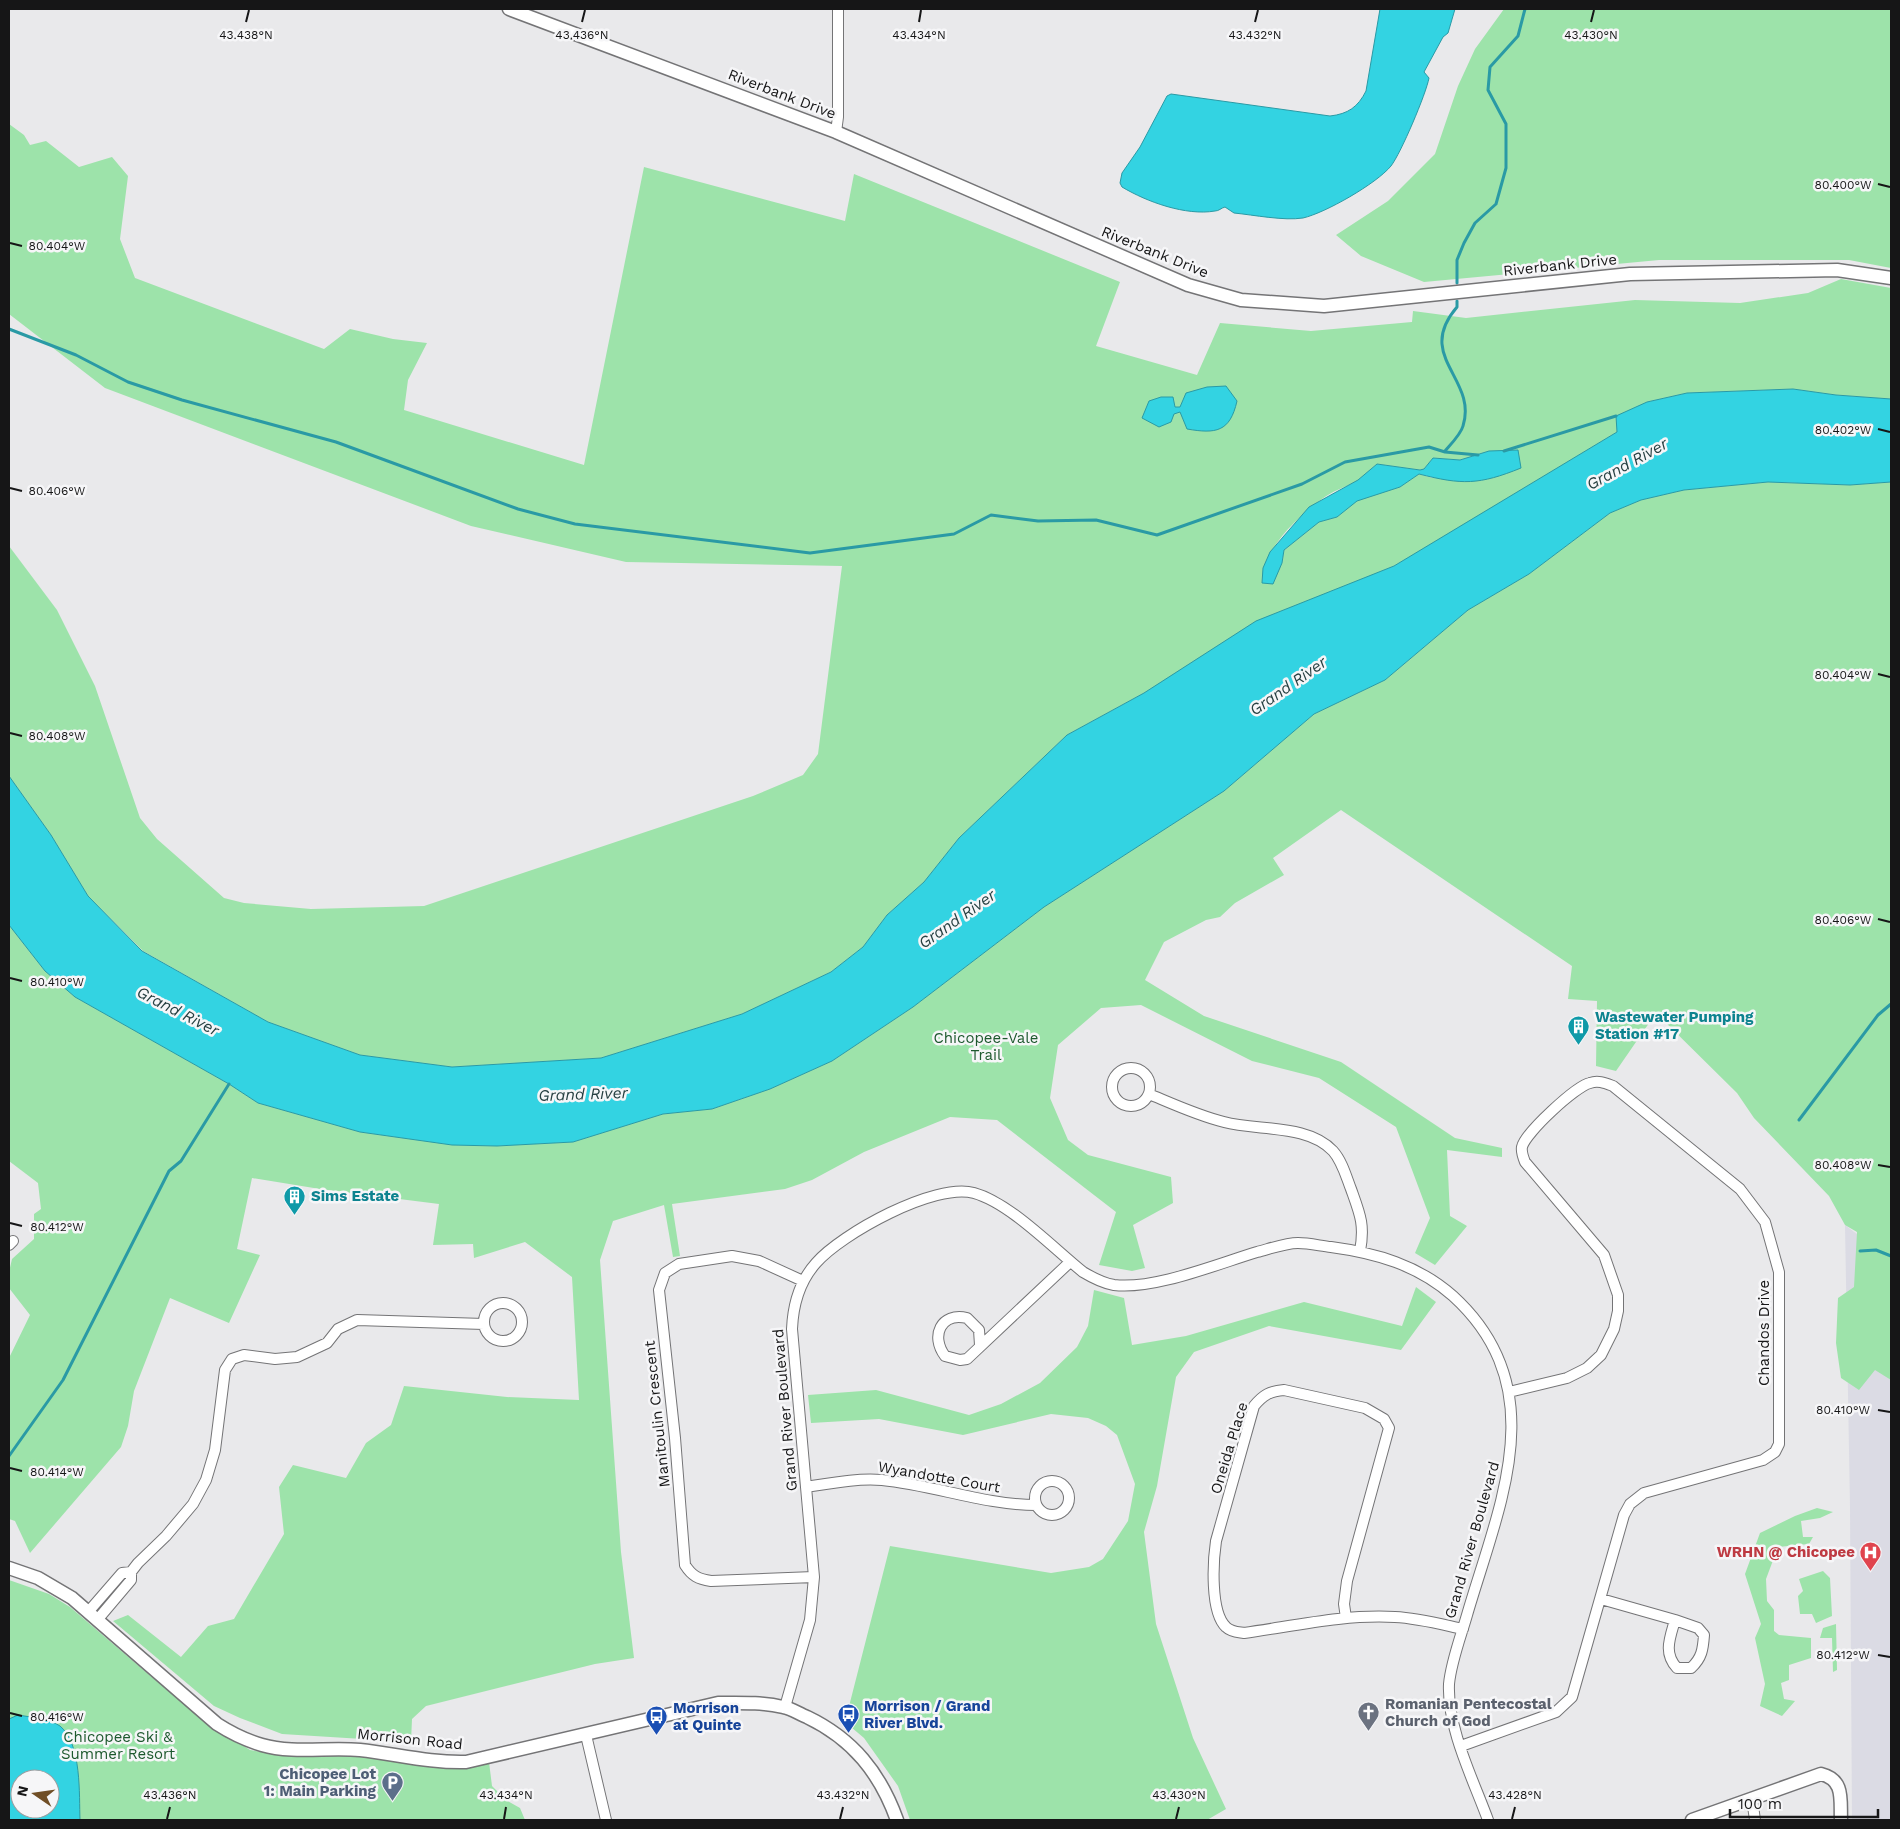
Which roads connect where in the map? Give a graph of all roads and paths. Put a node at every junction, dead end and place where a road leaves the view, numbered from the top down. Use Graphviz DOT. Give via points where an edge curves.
graph roads {
  1 [pos="509,9"];
  2 [pos="838,9"];
  3 [pos="836,132"];
  4 [pos="1891,278"];
  5 [pos="1149,1094"];
  6 [pos="1360,1251"];
  7 [pos="1070,1262"];
  8 [pos="803,1281"];
  9 [pos="484,1324"];
  10 [pos="980,1345"];
  11 [pos="1509,1392"];
  12 [pos="806,1487"];
  13 [pos="1036,1505"];
  14 [pos="9,1568"];
  15 [pos="814,1577"];
  16 [pos="1601,1598"];
  17 [pos="94,1615"];
  18 [pos="1346,1618"];
  19 [pos="1675,1620"];
  20 [pos="1463,1630"];
  21 [pos="785,1707"];
  22 [pos="586,1736"];
  23 [pos="1461,1746"];
  24 [pos="1752,1799"];
  25 [pos="606,1820"];
  26 [pos="897,1820"];
  27 [pos="1488,1820"];
  28 [pos="1692,1820"];
  29 [pos="1755,1820"];
  30 [pos="1841,1820"];
  1 -- 3 [label="street, Riverbank Drive"];
  2 -- 3 [label="street"];
  3 -- 4 [label="street, Riverbank Drive" via="1188,285 1241,300 1324,306 1630,274 1837,270"];
  5 -- 6 [label="street" via="1222,1122 1293,1132 1324,1143 1341,1164 1361,1216"];
  6 -- 7 [label="street, Grand River Boulevard" via="1298,1243 1134,1285 1097,1280"];
  6 -- 11 [label="street, Grand River Boulevard" via="1414,1270 1445,1289 1463,1306 1479,1325 1500,1361"];
  7 -- 8 [label="street, Grand River Boulevard" via="1000,1204 973,1193 952,1191 917,1200 832,1247 815,1263"];
  7 -- 10 [label="street"];
  8 -- 12 [label="street, Grand River Boulevard" via="793,1308 792,1329"];
  8 -- 15 [label="street, Manitoulin Crescent" via="759,1260 732,1256 679,1264 665,1273 659,1290 685,1565 691,1574 711,1581"];
  9 -- 17 [label="street" via="357,1320 338,1329 327,1343 297,1357 275,1359 244,1355 232,1359 225,1370 215,1450 206,1480 193,1504 131,1572 122,1573"];
  10 -- 10 [label="street" via="979,1330 967,1318 952,1318 939,1330 939,1348 952,1359 967,1359"];
  11 -- 16 [label="street, Chandos Drive" via="1568,1378 1586,1368 1601,1355 1614,1329 1618,1295 1604,1255 1525,1162 1522,1154 1522,1145 1532,1130 1575,1091 1589,1083 1601,1082 1613,1086 1740,1189 1765,1222 1779,1272 1780,1424 1779,1444 1775,1452 1763,1460 1636,1498 1624,1515"];
  11 -- 20 [label="street, Grand River Boulevard" via="1513,1432 1508,1473"];
  12 -- 13 [label="street, Wyandotte Court" via="884,1480 1010,1505"];
  12 -- 15 [label="street, Grand River Boulevard"];
  14 -- 17 [label="street, Morrison Road" via="56,1588"];
  15 -- 21 [label="street, Grand River Boulevard" via="810,1620"];
  16 -- 19 [label="street"];
  16 -- 23 [label="street, Chandos Drive" via="1577,1685 1565,1706"];
  17 -- 22 [label="street, Morrison Road" via="217,1724 263,1746 354,1750 431,1761 466,1762"];
  18 -- 18 [label="street, Oneida Place" via="1347,1581 1389,1428 1384,1419 1365,1408 1284,1390 1272,1391 1262,1396 1254,1406 1216,1541 1213,1560 1218,1612 1228,1629 1244,1632"];
  18 -- 20 [label="street, Oneida Place" via="1394,1617"];
  19 -- 19 [label="street" via="1667,1651 1669,1660 1677,1668 1691,1668 1699,1661 1704,1634 1698,1628"];
  20 -- 23 [label="street, Grand River Boulevard" via="1449,1682 1452,1718"];
  21 -- 22 [label="street, Morrison Road" via="759,1703 718,1704"];
  21 -- 26 [label="street, Morrison Road" via="825,1726 859,1754 882,1784"];
  22 -- 25 [label="street"];
  23 -- 27 [label="street, Grand River Boulevard"];
  24 -- 28 [label="street"];
  24 -- 29 [label="street"];
  24 -- 30 [label="street" via="1821,1774 1830,1776 1839,1789"];
}
